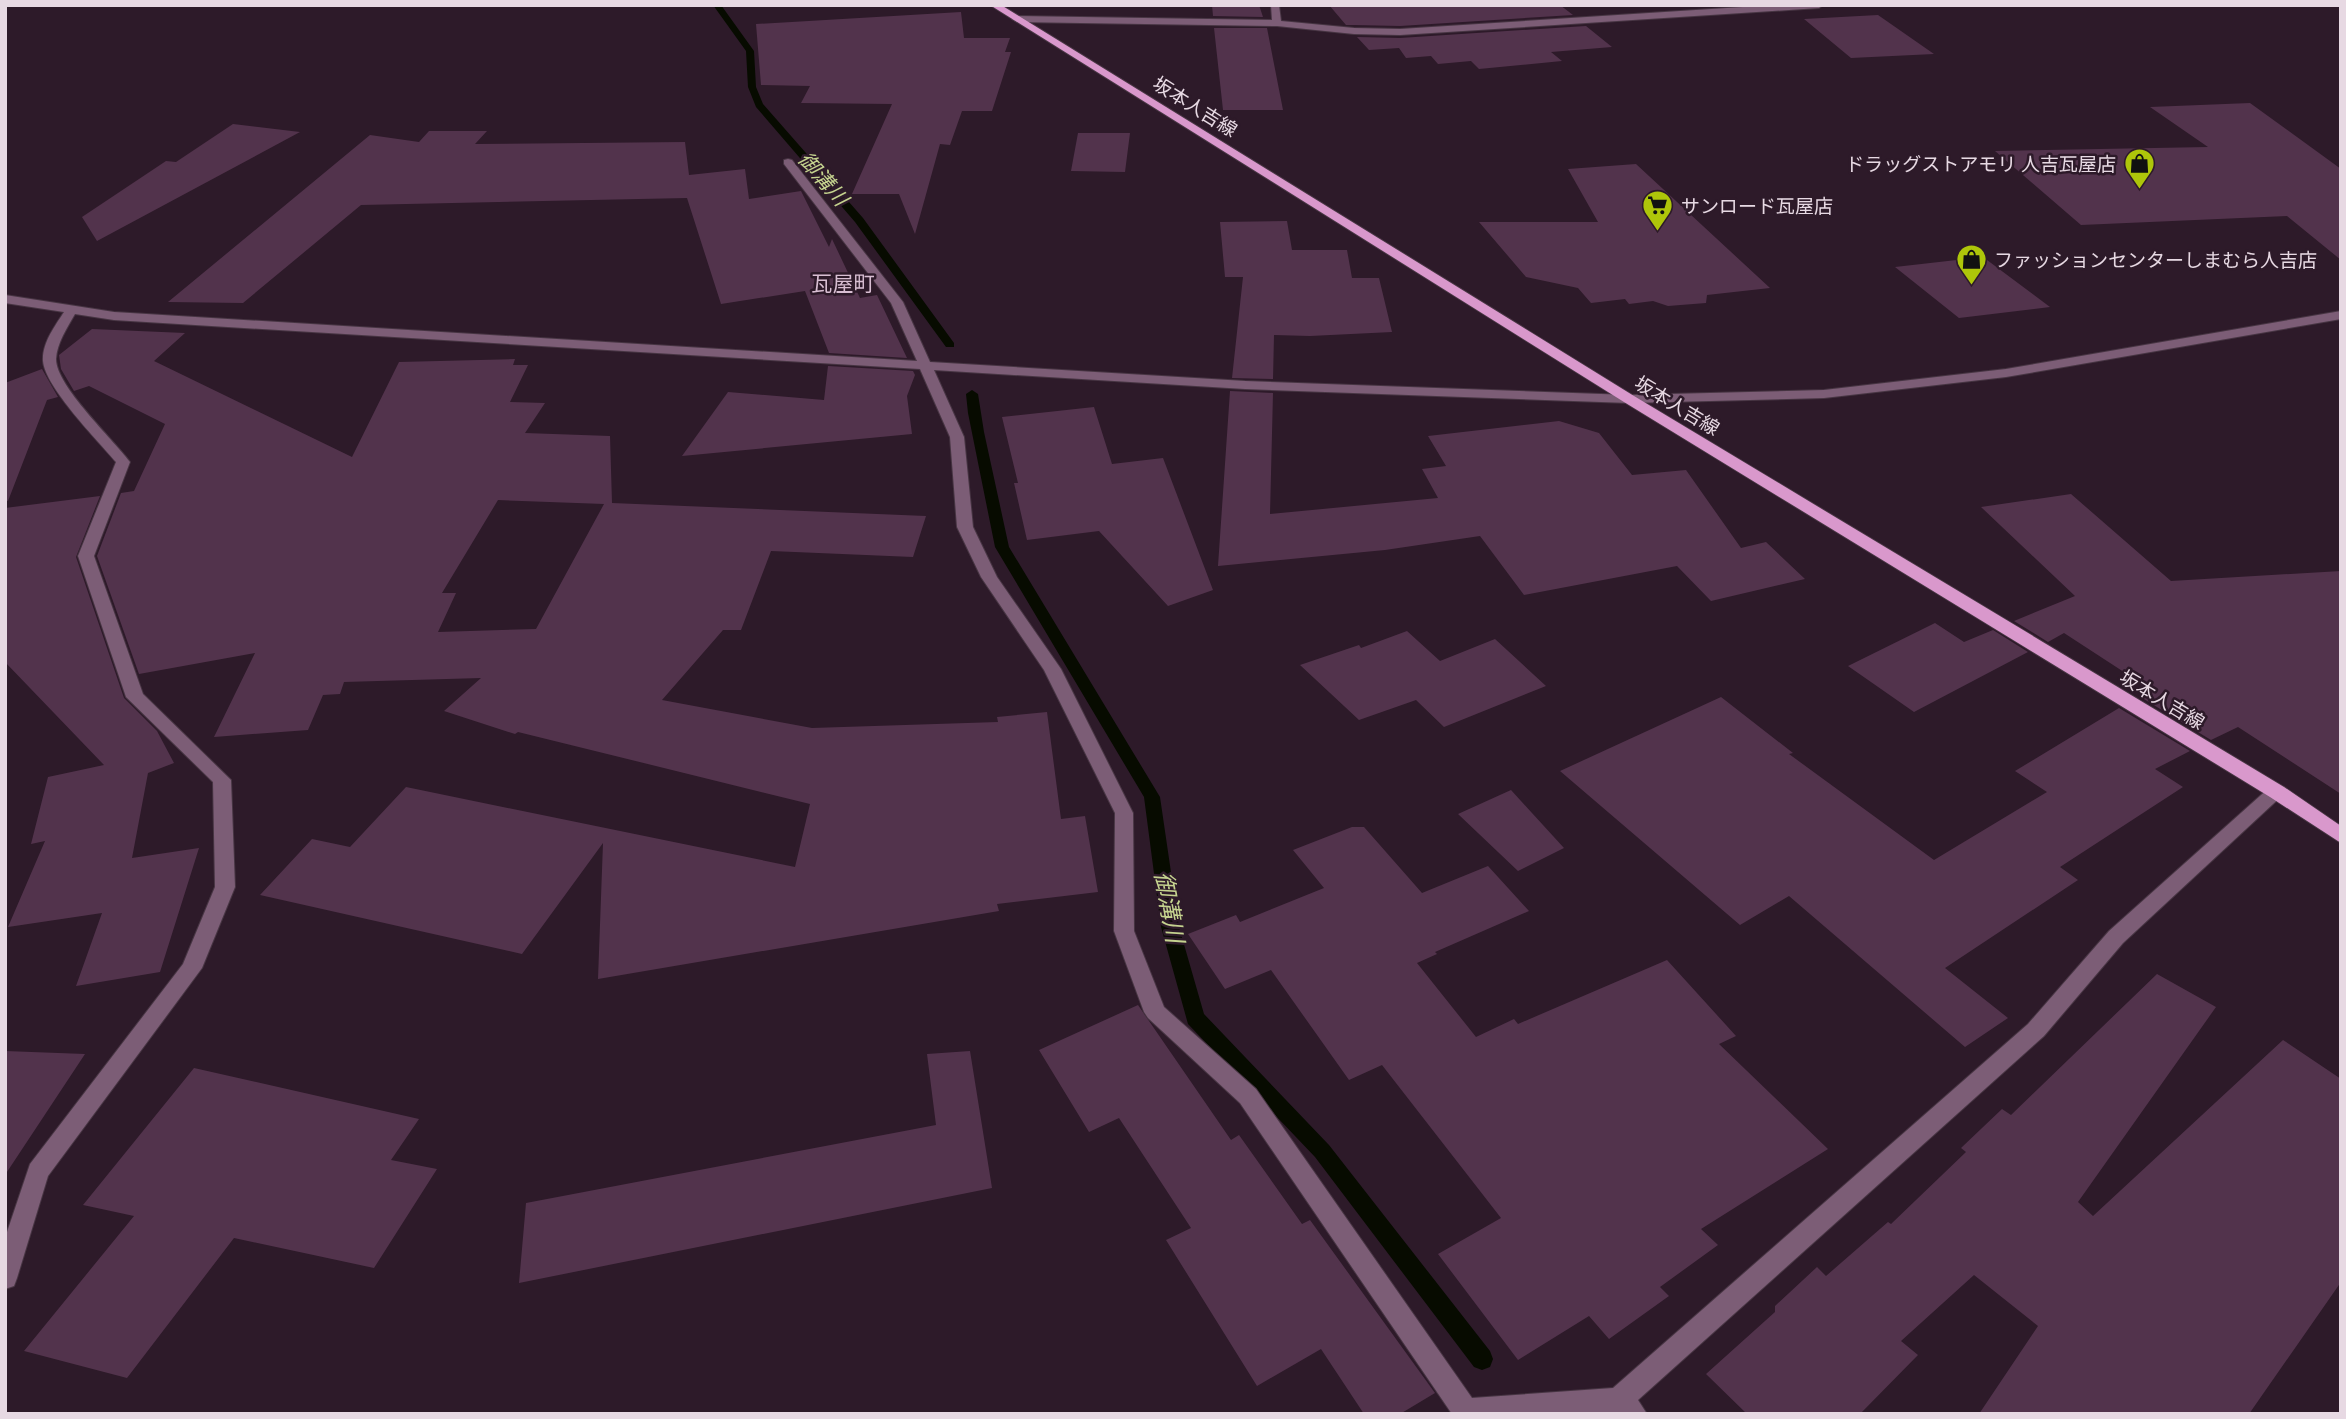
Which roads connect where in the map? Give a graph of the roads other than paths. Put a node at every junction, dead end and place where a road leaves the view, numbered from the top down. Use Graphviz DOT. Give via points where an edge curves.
graph roads {
  1 [pos="994,5"];
  2 [pos="1275,5"];
  3 [pos="1819,5"];
  4 [pos="1017,19"];
  5 [pos="1277,23"];
  6 [pos="788,162"];
  7 [pos="5,299"];
  8 [pos="72,309"];
  9 [pos="2341,315"];
  10 [pos="925,364"];
  11 [pos="1629,399"];
  12 [pos="2277,792"];
  13 [pos="2341,836"];
  14 [pos="5,1278"];
  15 [pos="1626,1408"];
  16 [pos="1465,1412"];
  1 -- 4 [label="main road, 坂本人吉線"];
  2 -- 5 [label="street"];
  3 -- 5 [label="street" via="1400,32"];
  4 -- 5 [label="street"];
  4 -- 11 [label="main road, 坂本人吉線"];
  6 -- 10 [label="street" via="897,302"];
  7 -- 8 [label="street"];
  8 -- 10 [label="street" via="114,316"];
  8 -- 14 [label="street" via="55,336 50,365 66,393 123,462 86,556 135,697 222,780 225,887 192,968 38,1171"];
  9 -- 11 [label="street" via="2006,373 1824,394"];
  10 -- 11 [label="street" via="1245,385"];
  10 -- 16 [label="street" via="957,437 965,527 989,577 1052,669 1124,813 1124,931 1155,1012 1248,1096"];
  11 -- 12 [label="main road, 坂本人吉線"];
  12 -- 13 [label="main road, 坂本人吉線"];
  12 -- 15 [label="street" via="2116,937 2036,1030"];
  15 -- 16 [label="street"];
}
